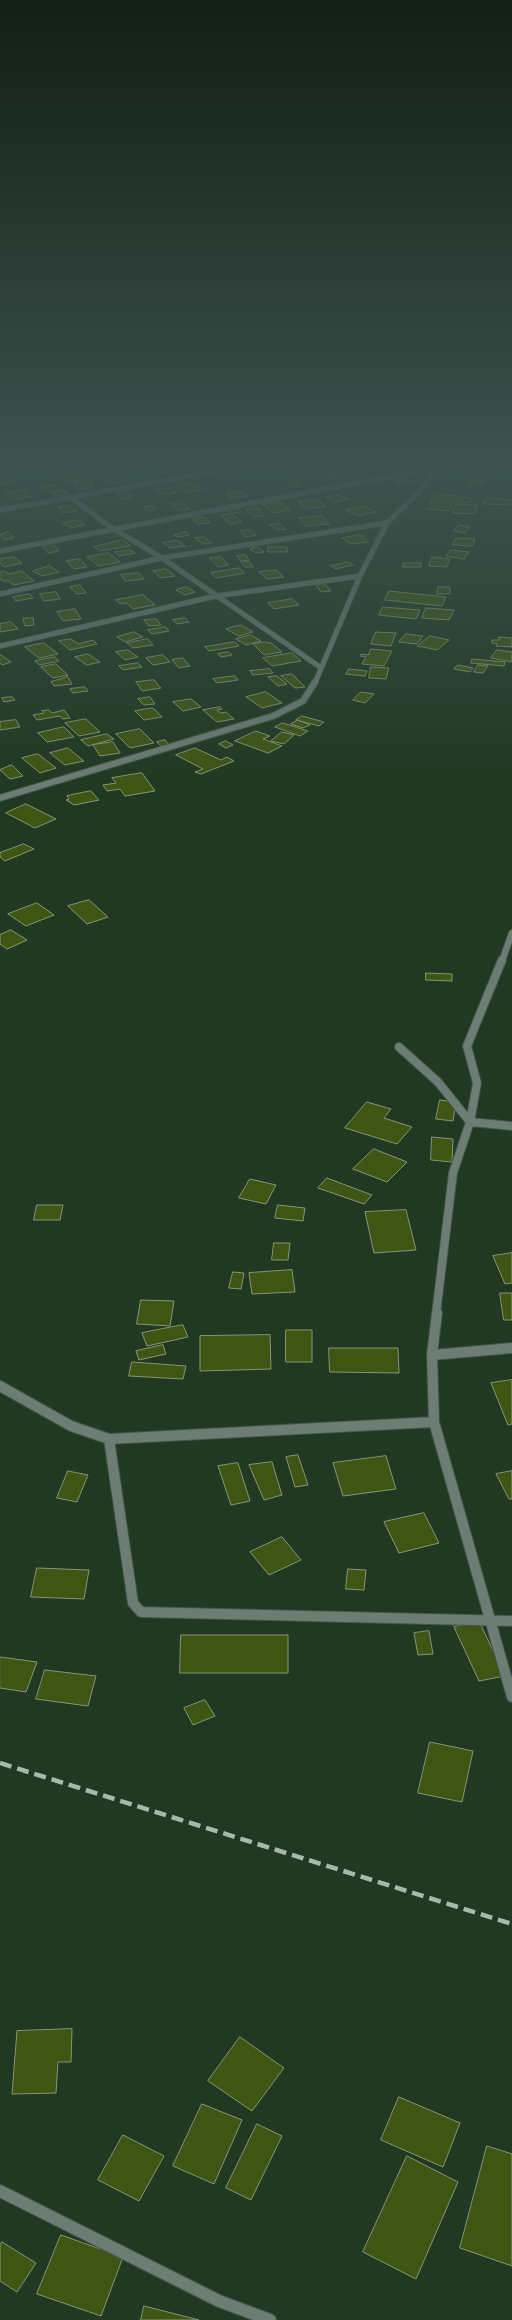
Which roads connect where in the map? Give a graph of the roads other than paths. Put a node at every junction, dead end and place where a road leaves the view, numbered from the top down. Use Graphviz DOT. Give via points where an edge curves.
graph roads {
  1 [pos="107,570"];
  2 [pos="179,570"];
  3 [pos="363,570"];
  4 [pos="360,576"];
  5 [pos="0,594"];
  6 [pos="216,596"];
  7 [pos="0,646"];
  8 [pos="320,667"];
  9 [pos="0,798"];
  10 [pos="512,933"];
  11 [pos="400,1047"];
  12 [pos="470,1122"];
  13 [pos="512,1126"];
  14 [pos="512,1348"];
  15 [pos="432,1355"];
  16 [pos="0,1386"];
  17 [pos="434,1422"];
  18 [pos="109,1439"];
  19 [pos="512,1620"];
  20 [pos="490,1621"];
  21 [pos="512,1697"];
  22 [pos="0,2192"];
  23 [pos="270,2320"];
  1 -- 5 [label="street"];
  2 -- 6 [label="street"];
  3 -- 4 [label="street"];
  4 -- 6 [label="street"];
  4 -- 8 [label="street"];
  6 -- 7 [label="street"];
  6 -- 8 [label="street"];
  8 -- 9 [label="street" via="315,683 303,701 273,716"];
  10 -- 12 [label="street" via="492,989 467,1046 477,1082"];
  11 -- 12 [label="street" via="442,1083"];
  12 -- 13 [label="street"];
  12 -- 15 [label="street" via="454,1173"];
  14 -- 15 [label="street"];
  15 -- 17 [label="street"];
  16 -- 18 [label="street" via="71,1426"];
  17 -- 18 [label="street"];
  17 -- 20 [label="street"];
  18 -- 20 [label="street" via="133,1603 141,1612"];
  19 -- 20 [label="street"];
  20 -- 21 [label="street"];
  22 -- 23 [label="street" via="219,2301"];
}
